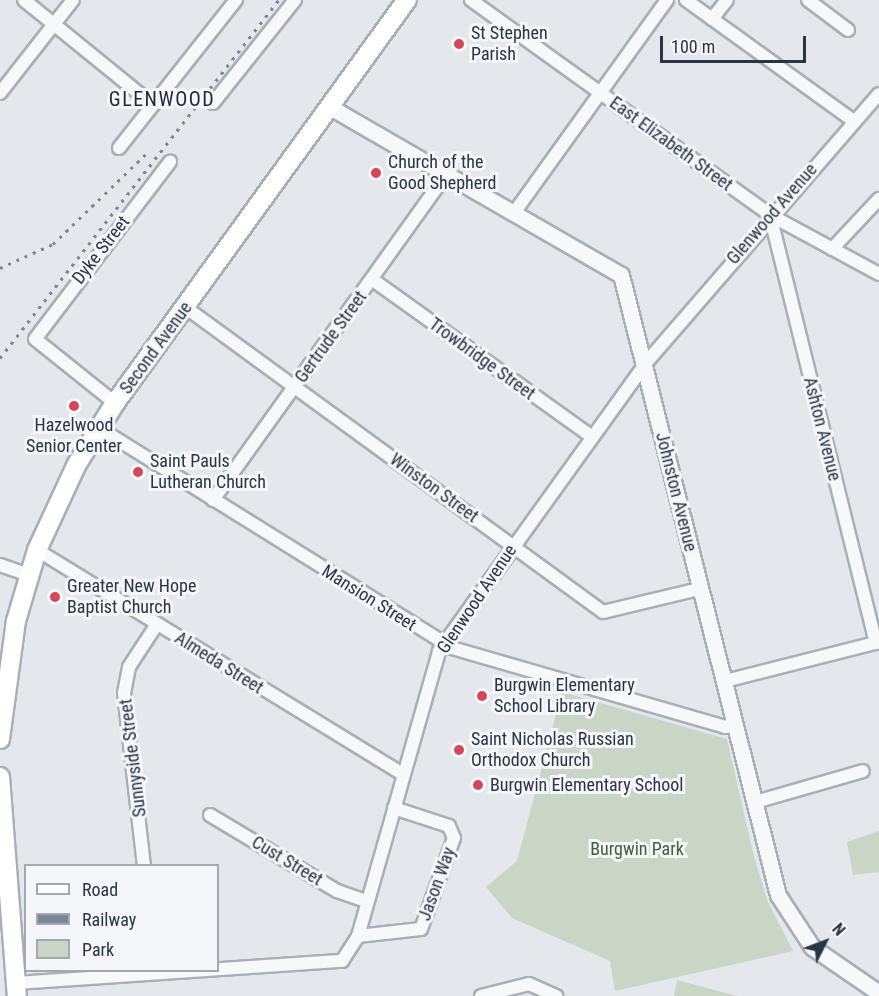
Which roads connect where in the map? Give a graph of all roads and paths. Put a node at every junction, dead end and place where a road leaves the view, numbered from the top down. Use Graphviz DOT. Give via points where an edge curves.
graph roads {
  1 [pos="24,0"];
  2 [pos="73,0"];
  3 [pos="236,0"];
  4 [pos="295,0"];
  5 [pos="407,0"];
  6 [pos="471,0"];
  7 [pos="667,0"];
  8 [pos="686,0"];
  9 [pos="727,0"];
  10 [pos="808,0"];
  11 [pos="712,19"];
  12 [pos="54,24"];
  13 [pos="848,30"];
  14 [pos="0,93"];
  15 [pos="600,93"];
  16 [pos="879,94"];
  17 [pos="213,103"];
  18 [pos="153,105"];
  19 [pos="330,107"];
  20 [pos="854,121"];
  21 [pos="118,148"];
  22 [pos="170,162"];
  23 [pos="447,173"];
  24 [pos="879,199"];
  25 [pos="516,210"];
  26 [pos="770,215"];
  27 [pos="832,249"];
  28 [pos="879,274"];
  29 [pos="373,280"];
  30 [pos="185,308"];
  31 [pos="645,364"];
  32 [pos="294,387"];
  33 [pos="115,404"];
  34 [pos="99,428"];
  35 [pos="592,437"];
  36 [pos="213,500"];
  37 [pos="513,546"];
  38 [pos="37,550"];
  39 [pos="0,566"];
  40 [pos="29,574"];
  41 [pos="699,590"];
  42 [pos="157,624"];
  43 [pos="877,643"];
  44 [pos="443,644"];
  45 [pos="724,681"];
  46 [pos="735,725"];
  47 [pos="0,739"];
  48 [pos="863,771"];
  49 [pos="403,774"];
  50 [pos="0,777"];
  51 [pos="755,802"];
  52 [pos="394,808"];
  53 [pos="1,810"];
  54 [pos="210,815"];
  55 [pos="144,864"];
  56 [pos="366,901"];
  57 [pos="358,936"];
  58 [pos="16,989"];
  59 [pos="879,993"];
  60 [pos="481,996"];
  61 [pos="556,996"];
  1 -- 12 [label="street"];
  2 -- 12 [label="street"];
  3 -- 18 [label="street"];
  4 -- 17 [label="street"];
  5 -- 19 [label="main road, Second Avenue"];
  6 -- 15 [label="street, East Elizabeth Street"];
  7 -- 15 [label="street"];
  8 -- 11 [label="street"];
  9 -- 11 [label="street"];
  10 -- 13 [label="street"];
  11 -- 20 [label="street"];
  12 -- 14 [label="street"];
  12 -- 18 [label="street"];
  15 -- 25 [label="street"];
  15 -- 26 [label="street, East Elizabeth Street"];
  16 -- 20 [label="street, Glenwood Avenue"];
  18 -- 21 [label="street"];
  19 -- 23 [label="street, Johnston Avenue"];
  19 -- 30 [label="main road, Second Avenue"];
  20 -- 26 [label="street, Glenwood Avenue"];
  22 -- 33 [label="street, Dyke Street" via="35,339"];
  23 -- 25 [label="street, Johnston Avenue"];
  23 -- 29 [label="street, Gertrude Street"];
  24 -- 27 [label="street"];
  25 -- 31 [label="street, Johnston Avenue" via="618,270"];
  26 -- 27 [label="street, East Elizabeth Street"];
  26 -- 31 [label="street, Glenwood Avenue"];
  26 -- 43 [label="street, Ashton Avenue"];
  27 -- 28 [label="street, East Elizabeth Street"];
  29 -- 32 [label="street, Gertrude Street"];
  29 -- 35 [label="street, Trowbridge Street"];
  30 -- 32 [label="street, Winston Street"];
  30 -- 33 [label="main road, Second Avenue"];
  31 -- 35 [label="street, Glenwood Avenue"];
  31 -- 41 [label="street, Johnston Avenue"];
  32 -- 36 [label="street, Gertrude Street"];
  32 -- 37 [label="street, Winston Street"];
  33 -- 34 [label="main road, Second Avenue"];
  34 -- 36 [label="street, Mansion Street"];
  34 -- 38 [label="main road, Second Avenue"];
  35 -- 37 [label="street, Glenwood Avenue"];
  36 -- 44 [label="street, Mansion Street"];
  37 -- 41 [label="street, Winston Street" via="603,612"];
  37 -- 44 [label="street, Glenwood Avenue"];
  38 -- 40 [label="main road, Second Avenue"];
  38 -- 42 [label="street, Almeda Street"];
  39 -- 40 [label="street"];
  40 -- 47 [label="main road, Second Avenue" via="8,664"];
  41 -- 45 [label="street, Johnston Avenue"];
  42 -- 49 [label="street, Almeda Street"];
  42 -- 55 [label="street, Sunnyside Street" via="129,667 124,693"];
  43 -- 45 [label="street"];
  44 -- 46 [label="street, Mansion Street" via="725,727"];
  44 -- 49 [label="street, Glenwood Avenue"];
  45 -- 46 [label="street, Johnston Avenue"];
  46 -- 51 [label="street, Johnston Avenue"];
  48 -- 51 [label="street"];
  49 -- 52 [label="street, Glenwood Avenue"];
  50 -- 53 [label="main road"];
  51 -- 59 [label="street, Johnston Avenue" via="778,896 795,926 840,970"];
  52 -- 56 [label="street, Glenwood Avenue"];
  52 -- 57 [label="street, Jason Way" via="449,826 454,834 421,929"];
  53 -- 58 [label="main road"];
  54 -- 56 [label="street, Cust Street" via="337,891"];
  56 -- 57 [label="street, Glenwood Avenue"];
  57 -- 58 [label="street, Glenwood Avenue" via="337,964"];
  60 -- 61 [label="street" via="529,984"];
}
